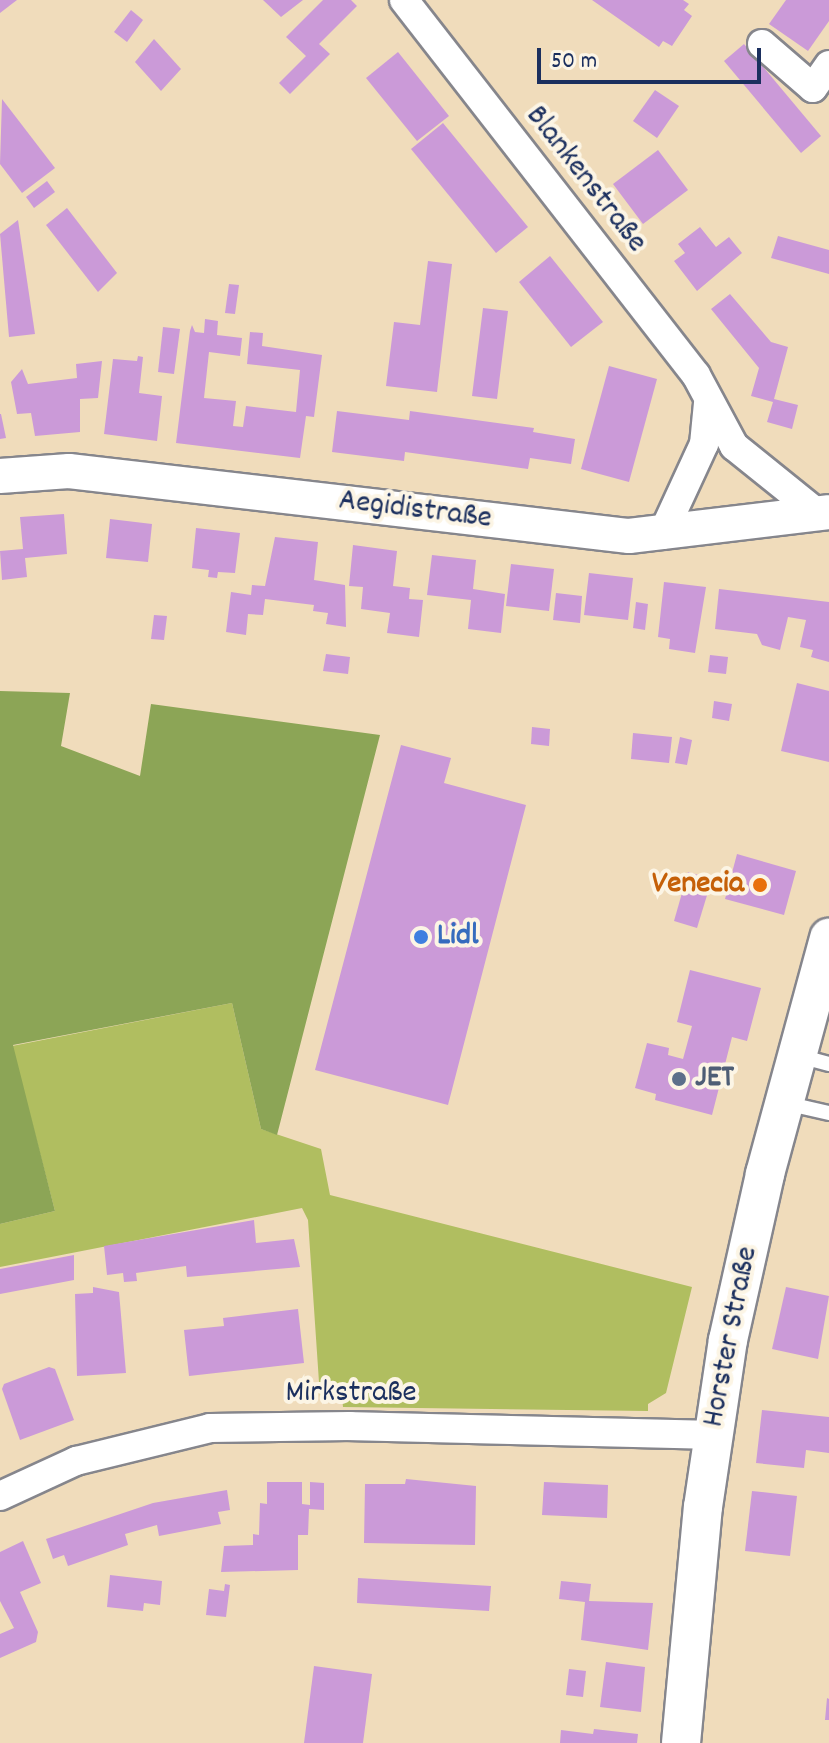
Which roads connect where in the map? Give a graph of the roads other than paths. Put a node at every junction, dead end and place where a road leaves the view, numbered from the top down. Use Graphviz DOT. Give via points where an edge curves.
graph roads {
  1 [pos="404,0"];
  2 [pos="762,44"];
  3 [pos="829,65"];
  4 [pos="708,403"];
  5 [pos="0,476"];
  6 [pos="822,512"];
  7 [pos="662,535"];
  8 [pos="829,938"];
  9 [pos="813,1060"];
  10 [pos="784,1103"];
  11 [pos="829,1113"];
  12 [pos="712,1435"];
  13 [pos="0,1496"];
  14 [pos="681,1743"];
  1 -- 4 [label="street, Blankenstraße" via="696,375"];
  2 -- 3 [label="street" via="813,88"];
  4 -- 6 [label="street, Blankenstraße" via="734,446"];
  4 -- 7 [label="street" via="704,444"];
  5 -- 7 [label="street, Aegidistraße" via="69,471 629,536"];
  6 -- 7 [label="street, Aegidistraße"];
  8 -- 9 [label="main road, Horster Straße"];
  9 -- 10 [label="main road, Horster Straße"];
  10 -- 11 [label="lane"];
  10 -- 12 [label="main road, Horster Straße" via="728,1340"];
  12 -- 13 [label="street, Mirkstraße" via="210,1428 76,1461"];
  12 -- 14 [label="main road, Horster Straße"];
}
